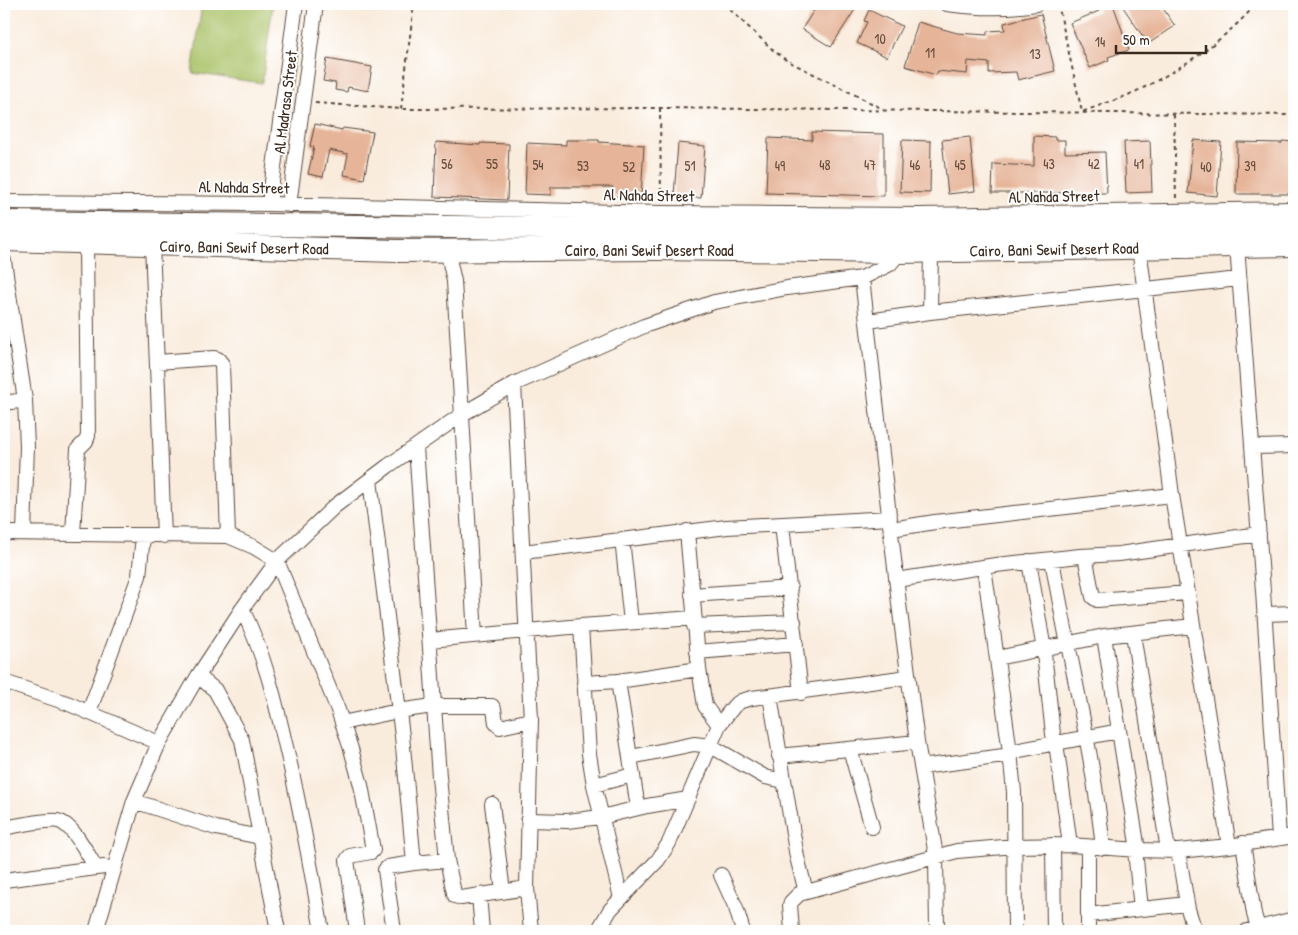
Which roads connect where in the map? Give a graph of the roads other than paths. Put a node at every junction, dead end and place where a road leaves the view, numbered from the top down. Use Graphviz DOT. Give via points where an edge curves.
graph roads {
  1 [pos="296,4"];
  2 [pos="316,4"];
  3 [pos="947,4"];
  4 [pos="1036,4"];
  5 [pos="269,204"];
  6 [pos="289,204"];
  7 [pos="1294,210"];
  8 [pos="15,212"];
  9 [pos="398,217"];
  10 [pos="1294,226"];
  11 [pos="4,240"];
  12 [pos="86,243"];
  13 [pos="152,244"];
  14 [pos="1294,245"];
  15 [pos="1237,246"];
  16 [pos="1139,248"];
  17 [pos="447,250"];
  18 [pos="397,251"];
  19 [pos="931,251"];
  20 [pos="900,252"];
  21 [pos="4,261"];
  22 [pos="862,278"];
  23 [pos="1239,279"];
  24 [pos="1144,288"];
  25 [pos="930,312"];
  26 [pos="868,321"];
  27 [pos="157,362"];
  28 [pos="514,384"];
  29 [pos="24,400"];
  30 [pos="4,403"];
  31 [pos="461,415"];
  32 [pos="1294,446"];
  33 [pos="416,447"];
  34 [pos="1252,447"];
  35 [pos="370,480"];
  36 [pos="1172,496"];
  37 [pos="891,524"];
  38 [pos="782,525"];
  39 [pos="687,531"];
  40 [pos="24,532"];
  41 [pos="4,533"];
  42 [pos="73,534"];
  43 [pos="1258,534"];
  44 [pos="143,536"];
  45 [pos="164,536"];
  46 [pos="228,536"];
  47 [pos="622,539"];
  48 [pos="1180,546"];
  49 [pos="523,552"];
  50 [pos="1086,556"];
  51 [pos="1052,559"];
  52 [pos="277,561"];
  53 [pos="1029,562"];
  54 [pos="984,567"];
  55 [pos="896,580"];
  56 [pos="790,588"];
  57 [pos="1187,592"];
  58 [pos="692,595"];
  59 [pos="242,609"];
  60 [pos="1294,613"];
  61 [pos="1264,614"];
  62 [pos="631,622"];
  63 [pos="694,622"];
  64 [pos="794,622"];
  65 [pos="581,626"];
  66 [pos="1193,626"];
  67 [pos="527,632"];
  68 [pos="1133,634"];
  69 [pos="475,636"];
  70 [pos="1104,636"];
  71 [pos="430,640"];
  72 [pos="796,644"];
  73 [pos="1068,644"];
  74 [pos="1043,648"];
  75 [pos="697,652"];
  76 [pos="997,658"];
  77 [pos="699,669"];
  78 [pos="198,676"];
  79 [pos="908,678"];
  80 [pos="618,681"];
  81 [pos="4,682"];
  82 [pos="584,683"];
  83 [pos="801,692"];
  84 [pos="770,696"];
  85 [pos="433,706"];
  86 [pos="398,711"];
  87 [pos="89,712"];
  88 [pos="531,720"];
  89 [pos="342,723"];
  90 [pos="719,725"];
  91 [pos="1119,731"];
  92 [pos="1086,738"];
  93 [pos="917,742"];
  94 [pos="159,743"];
  95 [pos="1055,743"];
  96 [pos="711,746"];
  97 [pos="850,748"];
  98 [pos="1010,754"];
  99 [pos="779,756"];
  100 [pos="631,757"];
  101 [pos="920,767"];
  102 [pos="633,775"];
  103 [pos="784,781"];
  104 [pos="594,785"];
  105 [pos="688,799"];
  106 [pos="134,801"];
  107 [pos="492,804"];
  108 [pos="638,808"];
  109 [pos="601,817"];
  110 [pos="528,820"];
  111 [pos="872,827"];
  112 [pos="4,828"];
  113 [pos="1294,836"];
  114 [pos="260,837"];
  115 [pos="1279,838"];
  116 [pos="1243,844"];
  117 [pos="1053,845"];
  118 [pos="1070,845"];
  119 [pos="1016,846"];
  120 [pos="1229,846"];
  121 [pos="1088,847"];
  122 [pos="1103,848"];
  123 [pos="1136,850"];
  124 [pos="1173,850"];
  125 [pos="936,856"];
  126 [pos="447,860"];
  127 [pos="414,863"];
  128 [pos="115,865"];
  129 [pos="96,868"];
  130 [pos="721,874"];
  131 [pos="4,880"];
  132 [pos="527,888"];
  133 [pos="503,892"];
  134 [pos="806,892"];
  135 [pos="479,895"];
  136 [pos="621,898"];
  137 [pos="1187,904"];
  138 [pos="1141,909"];
  139 [pos="1088,915"];
  140 [pos="1294,919"];
  141 [pos="1254,930"];
  142 [pos="96,931"];
  143 [pos="278,931"];
  144 [pos="322,931"];
  145 [pos="357,931"];
  146 [pos="394,931"];
  147 [pos="482,931"];
  148 [pos="531,931"];
  149 [pos="598,931"];
  150 [pos="743,931"];
  151 [pos="792,931"];
  152 [pos="937,931"];
  153 [pos="1015,931"];
  154 [pos="1054,931"];
  155 [pos="1088,931"];
  156 [pos="1195,931"];
  1 -- 5 [label="street, Al Madrasa Street"];
  2 -- 6 [label="street, Al Madrasa Street"];
  3 -- 4 [label="street" via="1017,7"];
  5 -- 6 [label="street, Al Nahda Street"];
  5 -- 8 [label="street, Al Nahda Street"];
  6 -- 9 [label="street, Al Nahda Street"];
  7 -- 9 [label="street, Al Nahda Street"];
  8 -- 9 [label="main road, Cairo, Bani Sewif Desert Road"];
  9 -- 10 [label="main road, Cairo, Bani Sewif Desert Road" via="902,232"];
  9 -- 18 [label="main road"];
  11 -- 12 [label="main road, Cairo, Bani Sewif Desert Road"];
  12 -- 13 [label="main road, Cairo, Bani Sewif Desert Road"];
  12 -- 42 [label="street" via="88,436 78,449"];
  13 -- 18 [label="main road, Cairo, Bani Sewif Desert Road"];
  13 -- 27 [label="street"];
  14 -- 15 [label="main road, Cairo, Bani Sewif Desert Road"];
  15 -- 16 [label="main road, Cairo, Bani Sewif Desert Road"];
  15 -- 23 [label="street"];
  16 -- 19 [label="main road, Cairo, Bani Sewif Desert Road"];
  16 -- 24 [label="street"];
  17 -- 18 [label="main road, Cairo, Bani Sewif Desert Road"];
  17 -- 20 [label="main road, Cairo, Bani Sewif Desert Road"];
  17 -- 31 [label="street" via="454,281"];
  19 -- 20 [label="main road, Cairo, Bani Sewif Desert Road"];
  19 -- 25 [label="street"];
  20 -- 22 [label="street" via="890,264"];
  21 -- 29 [label="street"];
  22 -- 26 [label="street"];
  22 -- 28 [label="street" via="714,302 644,326"];
  23 -- 24 [label="street"];
  23 -- 34 [label="street"];
  24 -- 25 [label="street"];
  24 -- 36 [label="street"];
  25 -- 26 [label="street"];
  26 -- 37 [label="street"];
  27 -- 45 [label="street"];
  27 -- 46 [label="street" via="214,358 222,364"];
  28 -- 31 [label="street"];
  28 -- 49 [label="street"];
  29 -- 30 [label="street"];
  29 -- 40 [label="street"];
  31 -- 33 [label="street"];
  31 -- 69 [label="street"];
  32 -- 34 [label="street"];
  33 -- 35 [label="street"];
  33 -- 71 [label="street"];
  34 -- 43 [label="street"];
  35 -- 52 [label="street" via="335,506"];
  35 -- 86 [label="street"];
  36 -- 37 [label="street"];
  36 -- 48 [label="street"];
  37 -- 38 [label="street"];
  37 -- 55 [label="street"];
  38 -- 39 [label="street"];
  38 -- 56 [label="street"];
  39 -- 47 [label="street"];
  39 -- 58 [label="street"];
  40 -- 41 [label="street"];
  40 -- 42 [label="street"];
  42 -- 44 [label="street"];
  43 -- 48 [label="street"];
  43 -- 61 [label="street"];
  44 -- 45 [label="street"];
  44 -- 87 [label="street" via="137,582"];
  45 -- 46 [label="street"];
  46 -- 52 [label="street"];
  47 -- 49 [label="street"];
  47 -- 62 [label="street"];
  48 -- 50 [label="street"];
  48 -- 57 [label="street"];
  49 -- 67 [label="street"];
  50 -- 51 [label="street"];
  50 -- 57 [label="street" via="1093,595 1097,600"];
  51 -- 53 [label="street"];
  51 -- 73 [label="street"];
  52 -- 59 [label="street"];
  52 -- 89 [label="street"];
  53 -- 54 [label="street"];
  53 -- 74 [label="street"];
  54 -- 55 [label="street"];
  54 -- 76 [label="street"];
  55 -- 79 [label="street"];
  56 -- 58 [label="street"];
  56 -- 64 [label="street"];
  57 -- 66 [label="street"];
  58 -- 63 [label="street"];
  59 -- 78 [label="street"];
  59 -- 144 [label="street" via="254,633 278,711 307,842"];
  60 -- 61 [label="street"];
  61 -- 115 [label="street"];
  62 -- 63 [label="street"];
  62 -- 65 [label="street"];
  63 -- 64 [label="street"];
  63 -- 75 [label="street"];
  64 -- 72 [label="street"];
  65 -- 67 [label="street"];
  65 -- 82 [label="street"];
  66 -- 68 [label="street"];
  66 -- 120 [label="street"];
  67 -- 69 [label="street"];
  67 -- 88 [label="street"];
  68 -- 70 [label="street"];
  68 -- 124 [label="street"];
  69 -- 71 [label="street"];
  70 -- 73 [label="street"];
  70 -- 91 [label="street"];
  71 -- 85 [label="street"];
  72 -- 75 [label="street"];
  72 -- 83 [label="street"];
  73 -- 74 [label="street"];
  73 -- 92 [label="street"];
  74 -- 76 [label="street"];
  74 -- 95 [label="street"];
  75 -- 77 [label="street"];
  76 -- 98 [label="street"];
  77 -- 80 [label="street"];
  77 -- 90 [label="street" via="705,706"];
  78 -- 94 [label="street"];
  78 -- 114 [label="street" via="215,690 242,740"];
  79 -- 83 [label="street"];
  79 -- 93 [label="street"];
  80 -- 82 [label="street"];
  80 -- 100 [label="street"];
  81 -- 87 [label="street"];
  82 -- 104 [label="street"];
  83 -- 84 [label="street"];
  84 -- 90 [label="street" via="741,701"];
  84 -- 99 [label="street"];
  85 -- 86 [label="street"];
  85 -- 88 [label="street" via="492,706 500,727"];
  85 -- 126 [label="street"];
  86 -- 89 [label="street"];
  86 -- 127 [label="street"];
  87 -- 94 [label="street"];
  88 -- 110 [label="street"];
  89 -- 145 [label="street" via="361,785 374,848 347,860"];
  90 -- 96 [label="street"];
  91 -- 92 [label="street"];
  91 -- 123 [label="street"];
  92 -- 95 [label="street"];
  92 -- 122 [label="street"];
  93 -- 97 [label="street"];
  93 -- 101 [label="street"];
  94 -- 106 [label="street"];
  95 -- 98 [label="street"];
  95 -- 118 [label="street"];
  96 -- 100 [label="street" via="694,744"];
  96 -- 103 [label="street" via="765,777"];
  96 -- 105 [label="street"];
  97 -- 99 [label="street"];
  97 -- 111 [label="street"];
  98 -- 101 [label="street"];
  98 -- 119 [label="street"];
  99 -- 103 [label="street"];
  100 -- 102 [label="street"];
  101 -- 125 [label="street"];
  102 -- 104 [label="street"];
  102 -- 108 [label="street"];
  103 -- 134 [label="street"];
  104 -- 109 [label="street"];
  105 -- 108 [label="street"];
  105 -- 136 [label="street" via="658,860"];
  106 -- 114 [label="street" via="216,828"];
  106 -- 128 [label="street"];
  107 -- 133 [label="street"];
  108 -- 109 [label="street"];
  109 -- 110 [label="street" via="567,821"];
  109 -- 136 [label="street"];
  110 -- 132 [label="street"];
  112 -- 129 [label="street" via="57,821 73,832"];
  113 -- 115 [label="street"];
  114 -- 143 [label="street"];
  115 -- 116 [label="street"];
  116 -- 120 [label="street"];
  116 -- 141 [label="street"];
  117 -- 118 [label="street"];
  117 -- 119 [label="street"];
  117 -- 154 [label="street"];
  118 -- 121 [label="street"];
  119 -- 125 [label="street"];
  119 -- 153 [label="street"];
  120 -- 124 [label="street"];
  121 -- 122 [label="street"];
  121 -- 139 [label="street"];
  122 -- 123 [label="street"];
  123 -- 124 [label="street"];
  123 -- 138 [label="street"];
  124 -- 137 [label="street"];
  125 -- 134 [label="street"];
  125 -- 152 [label="street"];
  126 -- 127 [label="street"];
  126 -- 135 [label="street" via="456,896"];
  127 -- 146 [label="street" via="385,870"];
  128 -- 129 [label="street"];
  128 -- 142 [label="street"];
  129 -- 131 [label="street"];
  130 -- 150 [label="street"];
  132 -- 133 [label="street"];
  132 -- 148 [label="street"];
  133 -- 135 [label="street"];
  134 -- 151 [label="street" via="791,902"];
  135 -- 147 [label="street"];
  136 -- 149 [label="street"];
  137 -- 138 [label="street"];
  137 -- 156 [label="street"];
  138 -- 139 [label="street"];
  139 -- 155 [label="street"];
  140 -- 141 [label="street"];
}
